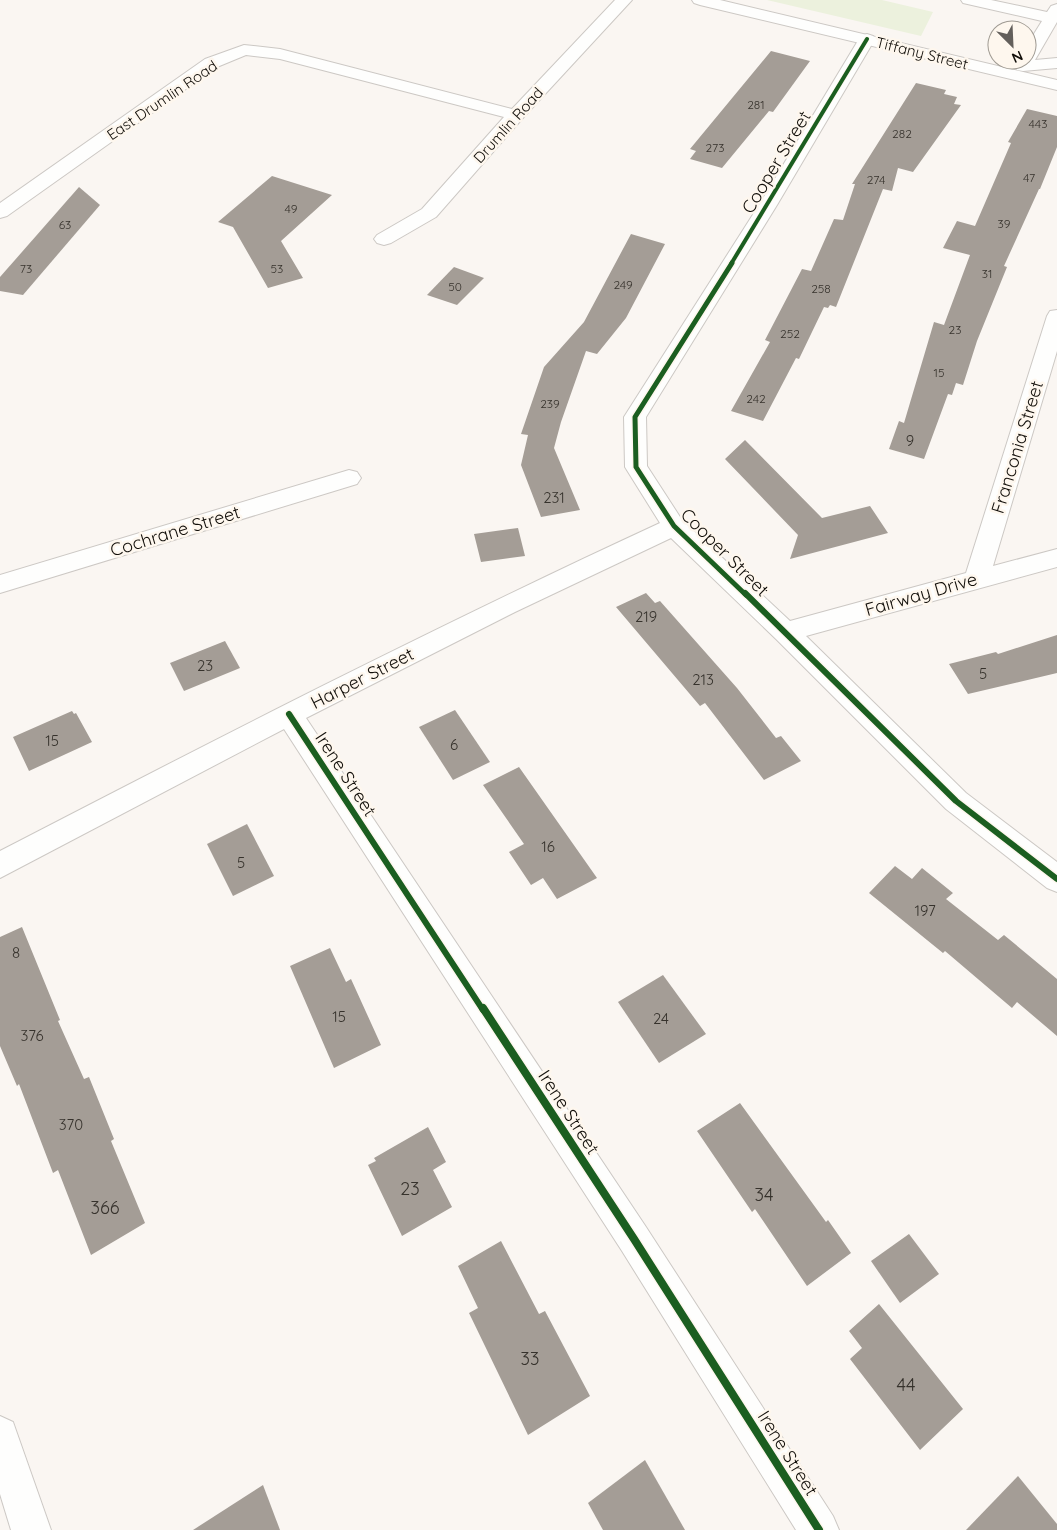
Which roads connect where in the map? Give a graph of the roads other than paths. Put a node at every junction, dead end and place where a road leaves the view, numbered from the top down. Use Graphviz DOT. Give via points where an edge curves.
graph roads {
  1 [pos="624,0"];
  2 [pos="700,0"];
  3 [pos="969,0"];
  4 [pos="1054,14"];
  5 [pos="867,39"];
  6 [pos="1037,42"];
  7 [pos="987,59"];
  8 [pos="1057,63"];
  9 [pos="1037,64"];
  10 [pos="1032,70"];
  11 [pos="1057,85"];
  12 [pos="516,115"];
  13 [pos="0,212"];
  14 [pos="384,239"];
  15 [pos="1057,316"];
  16 [pos="349,478"];
  17 [pos="674,526"];
  18 [pos="1057,558"];
  19 [pos="976,579"];
  20 [pos="0,584"];
  21 [pos="785,632"];
  22 [pos="289,714"];
  23 [pos="0,865"];
  24 [pos="1057,879"];
  25 [pos="0,1434"];
  26 [pos="31,1530"];
  27 [pos="819,1530"];
  1 -- 12 [label="street, Drumlin Road"];
  2 -- 5 [label="street, Tiffany Street"];
  3 -- 4 [label="street"];
  4 -- 6 [label="street"];
  5 -- 7 [label="street, Tiffany Street"];
  5 -- 17 [label="street, Cooper Street" via="635,417 636,467"];
  8 -- 9 [label="street"];
  10 -- 11 [label="street, Tiffany Street"];
  12 -- 13 [label="street, East Drumlin Road" via="280,54 244,50 211,63"];
  12 -- 14 [label="street, Drumlin Road" via="429,213"];
  15 -- 19 [label="street, Franconia Street"];
  16 -- 20 [label="street, Cochrane Street"];
  17 -- 21 [label="street, Cooper Street"];
  17 -- 22 [label="street, Harper Street" via="506,605"];
  18 -- 19 [label="street, Fairway Drive"];
  19 -- 21 [label="street, Fairway Drive"];
  21 -- 24 [label="street, Cooper Street" via="956,801"];
  22 -- 23 [label="street, Harper Street"];
  22 -- 27 [label="street, Irene Street" via="634,1240"];
  25 -- 26 [label="street"];
}
